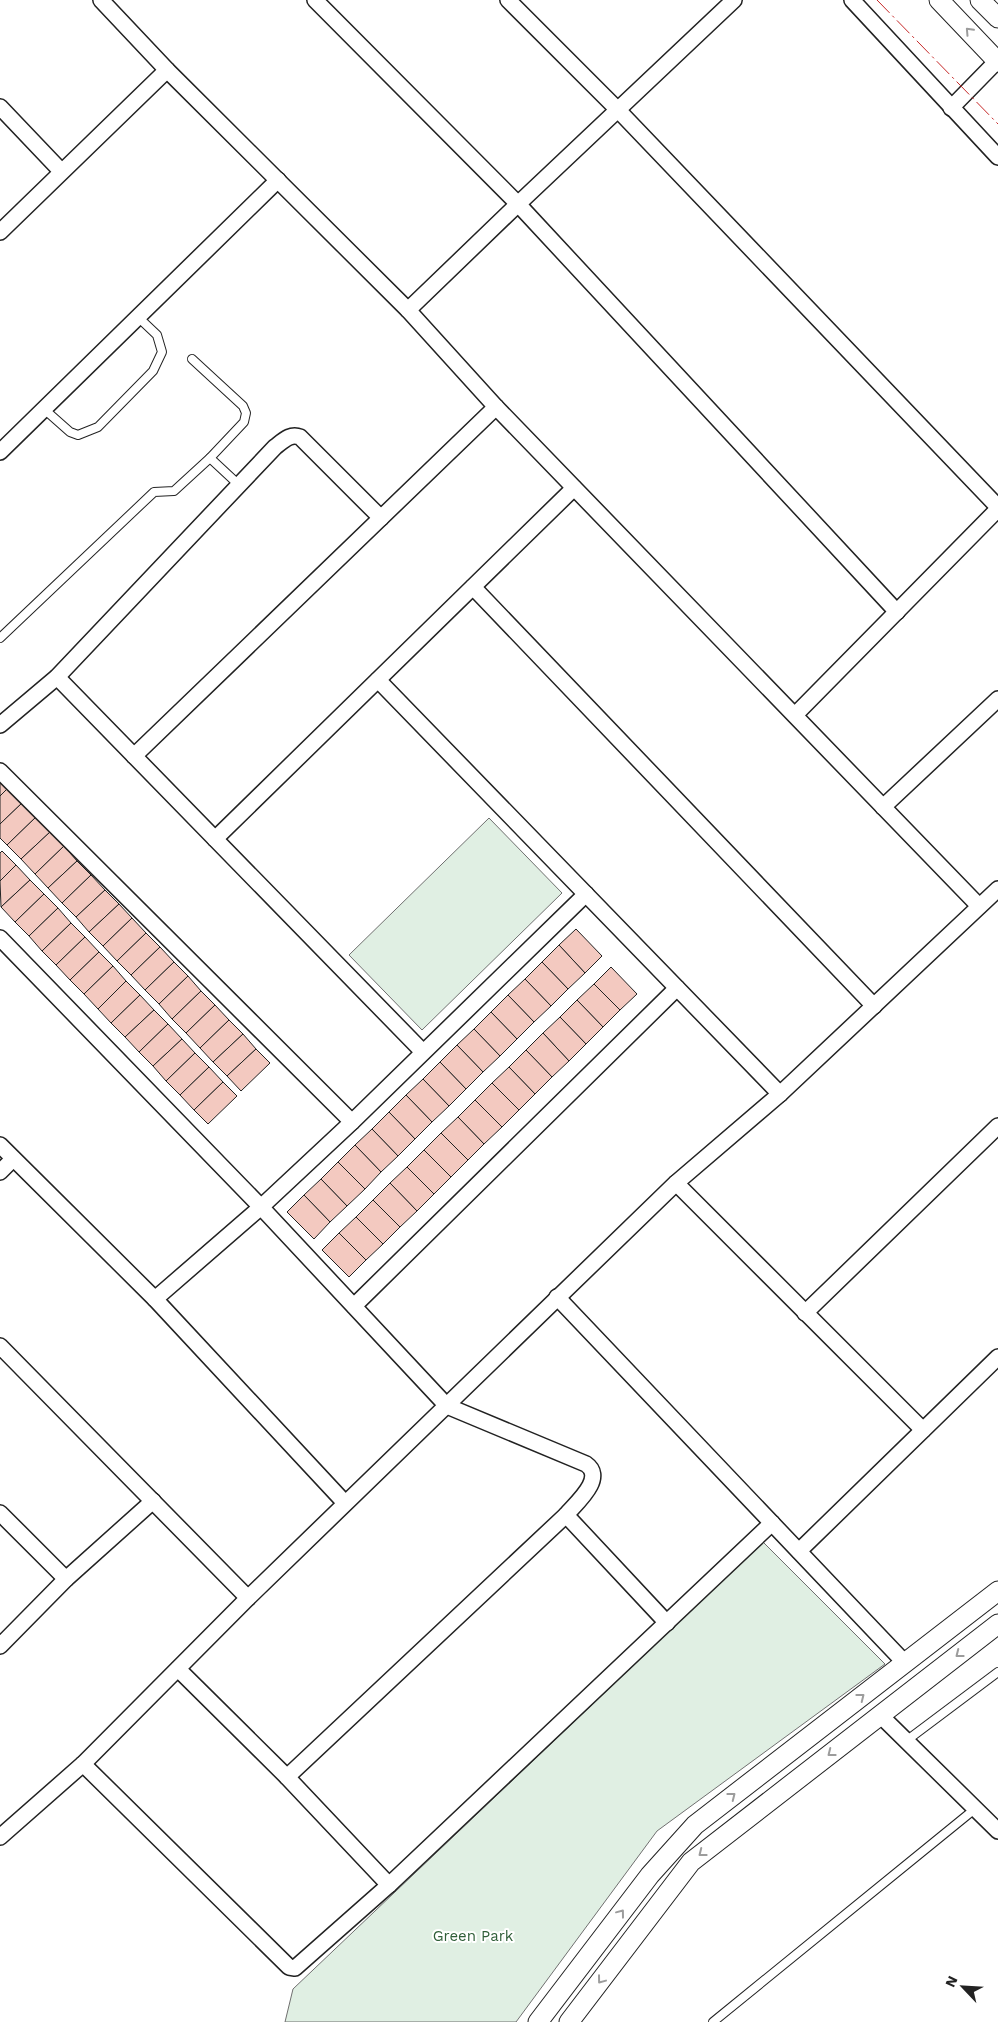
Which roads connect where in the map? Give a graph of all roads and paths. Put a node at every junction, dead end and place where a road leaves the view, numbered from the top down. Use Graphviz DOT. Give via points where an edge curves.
graph roads {
  1 [pos="101,0"];
  2 [pos="315,0"];
  3 [pos="508,0"];
  4 [pos="734,0"];
  5 [pos="852,0"];
  6 [pos="939,0"];
  7 [pos="980,0"];
  8 [pos="998,18"];
  9 [pos="998,62"];
  10 [pos="167,70"];
  11 [pos="0,107"];
  12 [pos="951,108"];
  13 [pos="618,110"];
  14 [pos="998,157"];
  15 [pos="62,171"];
  16 [pos="278,180"];
  17 [pos="518,204"];
  18 [pos="0,232"];
  19 [pos="408,310"];
  20 [pos="138,317"];
  21 [pos="192,359"];
  22 [pos="496,407"];
  23 [pos="44,409"];
  24 [pos="0,452"];
  25 [pos="210,458"];
  26 [pos="239,485"];
  27 [pos="574,488"];
  28 [pos="998,508"];
  29 [pos="381,518"];
  30 [pos="473,587"];
  31 [pos="897,612"];
  32 [pos="0,638"];
  33 [pos="57,677"];
  34 [pos="378,680"];
  35 [pos="998,699"];
  36 [pos="795,715"];
  37 [pos="0,725"];
  38 [pos="134,756"];
  39 [pos="0,771"];
  40 [pos="884,807"];
  41 [pos="215,839"];
  42 [pos="998,888"];
  43 [pos="586,894"];
  44 [pos="979,906"];
  45 [pos="0,938"];
  46 [pos="677,988"];
  47 [pos="874,1006"];
  48 [pos="423,1052"];
  49 [pos="780,1094"];
  50 [pos="352,1122"];
  51 [pos="998,1126"];
  52 [pos="0,1145"];
  53 [pos="13,1159"];
  54 [pos="0,1172"];
  55 [pos="676,1184"];
  56 [pos="261,1206"];
  57 [pos="557,1297"];
  58 [pos="155,1299"];
  59 [pos="354,1306"];
  60 [pos="805,1313"];
  61 [pos="0,1346"];
  62 [pos="998,1357"];
  63 [pos="447,1406"];
  64 [pos="923,1430"];
  65 [pos="153,1501"];
  66 [pos="345,1503"];
  67 [pos="0,1513"];
  68 [pos="566,1515"];
  69 [pos="772,1523"];
  70 [pos="800,1551"];
  71 [pos="66,1579"];
  72 [pos="998,1591"];
  73 [pos="248,1598"];
  74 [pos="667,1623"];
  75 [pos="998,1624"];
  76 [pos="0,1646"];
  77 [pos="905,1663"];
  78 [pos="178,1669"];
  79 [pos="998,1672"];
  80 [pos="880,1715"];
  81 [pos="906,1740"];
  82 [pos="83,1764"];
  83 [pos="288,1777"];
  84 [pos="976,1808"];
  85 [pos="998,1831"];
  86 [pos="0,1837"];
  87 [pos="389,1885"];
  88 [pos="538,2022"];
  89 [pos="569,2022"];
  90 [pos="713,2022"];
  1 -- 10 [label="street"];
  2 -- 17 [label="street"];
  3 -- 13 [label="street"];
  4 -- 13 [label="street"];
  5 -- 12 [label="street"];
  9 -- 6 [label="street, one-way"];
  7 -- 8 [label="street"];
  9 -- 12 [label="street"];
  10 -- 15 [label="street"];
  10 -- 16 [label="street"];
  11 -- 15 [label="street"];
  12 -- 14 [label="street"];
  13 -- 17 [label="street"];
  13 -- 28 [label="street"];
  15 -- 18 [label="street"];
  16 -- 19 [label="street"];
  16 -- 20 [label="street"];
  17 -- 19 [label="street"];
  17 -- 31 [label="street"];
  19 -- 22 [label="street"];
  20 -- 23 [label="street"];
  20 -- 23 [label="lane" via="157,335 162,352 153,371 98,427 78,435"];
  21 -- 25 [label="lane" via="243,406 246,413 244,422"];
  22 -- 27 [label="street"];
  22 -- 29 [label="street"];
  23 -- 24 [label="street"];
  25 -- 26 [label="lane"];
  25 -- 32 [label="lane" via="174,490 154,492"];
  26 -- 29 [label="street" via="275,447 290,436 297,436"];
  26 -- 33 [label="street"];
  27 -- 30 [label="street"];
  27 -- 36 [label="street"];
  28 -- 31 [label="street"];
  29 -- 38 [label="street"];
  30 -- 34 [label="street"];
  30 -- 47 [label="street"];
  31 -- 36 [label="street"];
  33 -- 37 [label="street"];
  33 -- 38 [label="street"];
  34 -- 41 [label="street"];
  34 -- 43 [label="street"];
  35 -- 40 [label="street"];
  36 -- 40 [label="street"];
  38 -- 41 [label="street"];
  39 -- 50 [label="street"];
  40 -- 44 [label="street"];
  41 -- 48 [label="street"];
  42 -- 44 [label="street"];
  43 -- 46 [label="street"];
  43 -- 48 [label="street"];
  44 -- 47 [label="street"];
  45 -- 56 [label="street"];
  46 -- 49 [label="street"];
  46 -- 59 [label="street"];
  47 -- 49 [label="street"];
  48 -- 50 [label="street"];
  49 -- 55 [label="street"];
  50 -- 56 [label="street"];
  51 -- 60 [label="street"];
  52 -- 53 [label="street"];
  53 -- 54 [label="street"];
  53 -- 58 [label="street"];
  55 -- 57 [label="street"];
  55 -- 60 [label="street"];
  56 -- 58 [label="street"];
  56 -- 59 [label="street"];
  57 -- 63 [label="street"];
  57 -- 69 [label="street"];
  58 -- 66 [label="street"];
  59 -- 63 [label="street"];
  60 -- 64 [label="street"];
  61 -- 65 [label="street"];
  62 -- 64 [label="street"];
  63 -- 66 [label="street"];
  63 -- 68 [label="street" via="592,1468 592,1483"];
  64 -- 70 [label="street"];
  65 -- 71 [label="street"];
  65 -- 73 [label="street"];
  66 -- 73 [label="street"];
  67 -- 71 [label="street"];
  68 -- 74 [label="street"];
  68 -- 83 [label="street"];
  69 -- 70 [label="street"];
  69 -- 74 [label="street"];
  70 -- 77 [label="street"];
  71 -- 76 [label="street"];
  72 -- 77 [label="street"];
  73 -- 78 [label="street"];
  74 -- 87 [label="street"];
  75 -- 80 [label="street, one-way"];
  88 -- 77 [label="street, one-way" via="650,1874 695,1825"];
  78 -- 82 [label="street"];
  78 -- 83 [label="street"];
  79 -- 81 [label="lane"];
  80 -- 81 [label="street"];
  80 -- 89 [label="street, one-way" via="691,1862"];
  81 -- 84 [label="street"];
  82 -- 86 [label="street"];
  82 -- 87 [label="street" via="289,1967 297,1967"];
  83 -- 87 [label="street"];
  84 -- 85 [label="street"];
  84 -- 90 [label="lane"];
}
